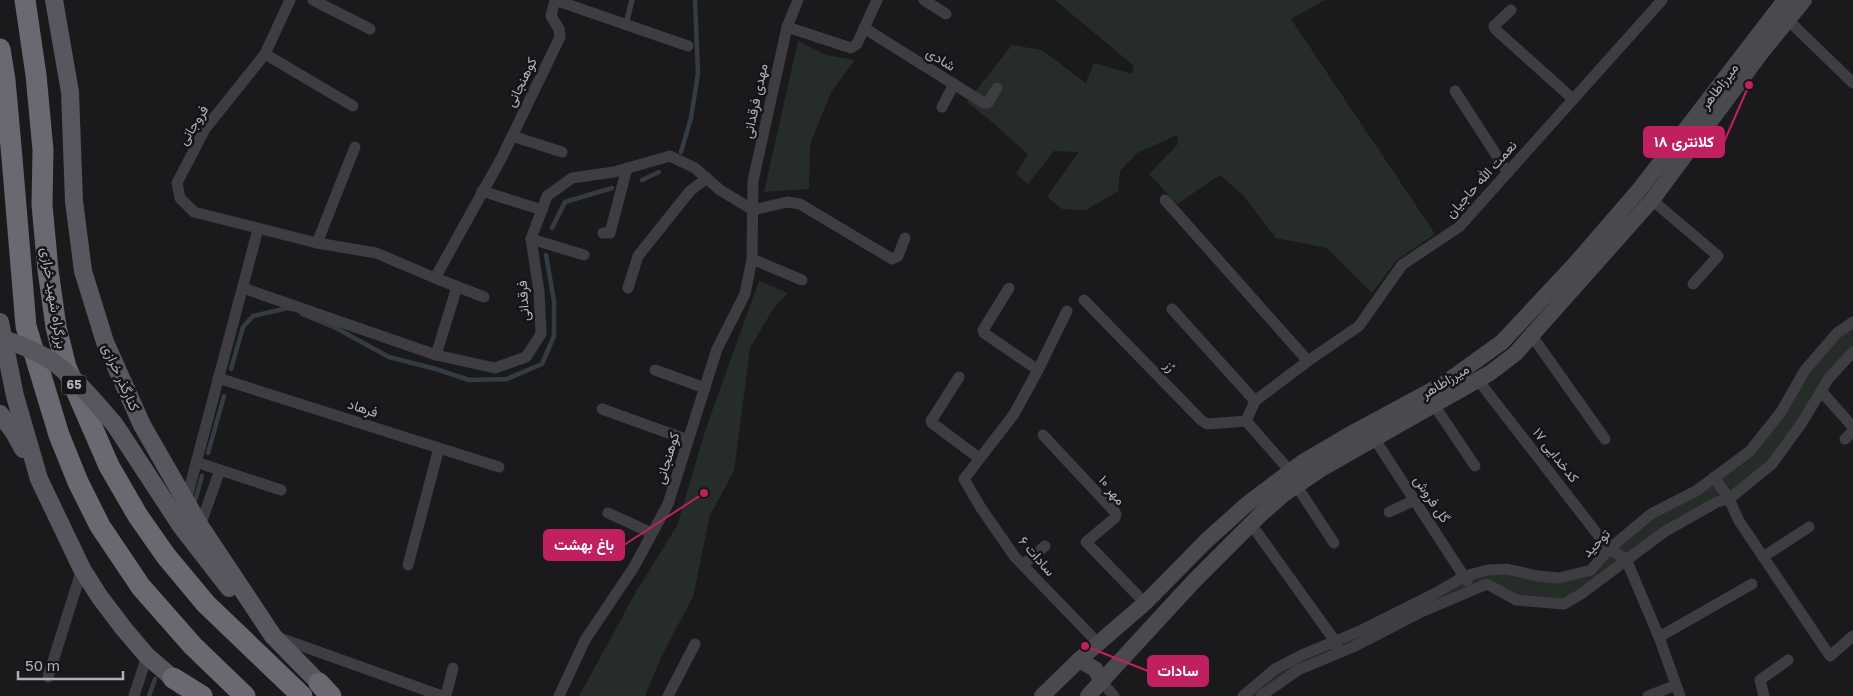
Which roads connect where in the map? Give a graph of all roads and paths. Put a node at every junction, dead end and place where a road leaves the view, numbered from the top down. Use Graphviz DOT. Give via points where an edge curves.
graph roads {
  1 [pos="25,0"];
  2 [pos="54,0"];
  3 [pos="290,0"];
  4 [pos="313,0"];
  5 [pos="555,0"];
  6 [pos="632,0"];
  7 [pos="798,0"];
  8 [pos="878,0"];
  9 [pos="924,0"];
  10 [pos="1662,0"];
  11 [pos="1786,0"];
  12 [pos="1804,0"];
  13 [pos="1511,10"];
  14 [pos="946,14"];
  15 [pos="1788,20"];
  16 [pos="626,24"];
  17 [pos="787,27"];
  18 [pos="864,28"];
  19 [pos="370,29"];
  20 [pos="688,46"];
  21 [pos="0,49"];
  22 [pos="265,54"];
  23 [pos="1853,82"];
  24 [pos="954,84"];
  25 [pos="996,88"];
  26 [pos="1455,91"];
  27 [pos="1573,99"];
  28 [pos="353,106"];
  29 [pos="942,107"];
  30 [pos="512,136"];
  31 [pos="355,147"];
  32 [pos="562,152"];
  33 [pos="627,168"];
  34 [pos="1508,173"];
  35 [pos="706,178"];
  36 [pos="482,191"];
  37 [pos="1165,200"];
  38 [pos="1652,200"];
  39 [pos="542,210"];
  40 [pos="753,210"];
  41 [pos="258,229"];
  42 [pos="603,232"];
  43 [pos="906,238"];
  44 [pos="531,239"];
  45 [pos="317,243"];
  46 [pos="584,255"];
  47 [pos="752,259"];
  48 [pos="434,278"];
  49 [pos="802,280"];
  50 [pos="1693,284"];
  51 [pos="457,287"];
  52 [pos="243,288"];
  53 [pos="628,288"];
  54 [pos="1009,288"];
  55 [pos="484,297"];
  56 [pos="1084,300"];
  57 [pos="1172,310"];
  58 [pos="1066,311"];
  59 [pos="0,322"];
  60 [pos="1853,322"];
  61 [pos="1532,336"];
  62 [pos="0,338"];
  63 [pos="1853,352"];
  64 [pos="436,354"];
  65 [pos="1308,361"];
  66 [pos="655,370"];
  67 [pos="1038,370"];
  68 [pos="958,377"];
  69 [pos="218,378"];
  70 [pos="1478,380"];
  71 [pos="704,388"];
  72 [pos="1821,391"];
  73 [pos="1255,401"];
  74 [pos="1434,405"];
  75 [pos="602,408"];
  76 [pos="0,414"];
  77 [pos="1246,421"];
  78 [pos="1853,427"];
  79 [pos="7,431"];
  80 [pos="1043,434"];
  81 [pos="1374,438"];
  82 [pos="1605,439"];
  83 [pos="688,440"];
  84 [pos="438,448"];
  85 [pos="979,458"];
  86 [pos="196,462"];
  87 [pos="500,466"];
  88 [pos="1475,466"];
  89 [pos="220,470"];
  90 [pos="1714,477"];
  91 [pos="1293,478"];
  92 [pos="39,479"];
  93 [pos="281,490"];
  94 [pos="1729,499"];
  95 [pos="1415,500"];
  96 [pos="186,501"];
  97 [pos="1389,512"];
  98 [pos="608,513"];
  99 [pos="1251,524"];
  100 [pos="200,526"];
  101 [pos="1809,527"];
  102 [pos="652,533"];
  103 [pos="1334,543"];
  104 [pos="1045,546"];
  105 [pos="1610,549"];
  106 [pos="1763,557"];
  107 [pos="1626,559"];
  108 [pos="1023,565"];
  109 [pos="408,566"];
  110 [pos="82,570"];
  111 [pos="1465,576"];
  112 [pos="1752,584"];
  113 [pos="1472,591"];
  114 [pos="1145,603"];
  115 [pos="273,636"];
  116 [pos="1853,636"];
  117 [pos="1658,637"];
  118 [pos="1334,641"];
  119 [pos="694,644"];
  120 [pos="1100,644"];
  121 [pos="1339,653"];
  122 [pos="147,656"];
  123 [pos="1079,660"];
  124 [pos="1788,660"];
  125 [pos="453,668"];
  126 [pos="48,677"];
  127 [pos="172,678"];
  128 [pos="1102,682"];
  129 [pos="1676,684"];
  130 [pos="328,692"];
  131 [pos="134,696"];
  132 [pos="194,696"];
  133 [pos="202,696"];
  134 [pos="245,696"];
  135 [pos="302,696"];
  136 [pos="558,696"];
  137 [pos="668,696"];
  138 [pos="1042,696"];
  139 [pos="1088,696"];
  140 [pos="1114,696"];
  141 [pos="1243,696"];
  142 [pos="1261,696"];
  143 [pos="1648,696"];
  144 [pos="1680,696"];
  145 [pos="1764,696"];
  1 -- 135 [label="highway, بزرگراه شهید خرازی / 65" via="43,150 42,205 48,270 56,327 66,367 109,466 166,556 206,604"];
  2 -- 96 [label="main road, کنارگذر خرازی" via="70,92 74,201 83,271 108,351 142,425"];
  3 -- 22 [label="street, فروجانی"];
  4 -- 19 [label="street"];
  5 -- 16 [label="street"];
  5 -- 30 [label="street, کوهنجانی" via="551,16 560,37"];
  6 -- 16 [label="lane"];
  7 -- 17 [label="street, مهدی فرقدانی"];
  8 -- 18 [label="street"];
  9 -- 14 [label="street"];
  10 -- 27 [label="street, نعمت الله حاجیان"];
  11 -- 91 [label="main road, میرزاطاهر" via="1639,190 1502,342 1445,383 1356,431"];
  12 -- 15 [label="main road, میرزاطاهر"];
  13 -- 27 [label="street" via="1494,26 1496,30"];
  15 -- 23 [label="street"];
  15 -- 38 [label="main road, میرزاطاهر"];
  16 -- 20 [label="street"];
  17 -- 18 [label="street" via="851,48 857,44"];
  17 -- 40 [label="street, مهدی فرقدانی" via="753,181"];
  18 -- 24 [label="street, شادی"];
  21 -- 134 [label="highway, بزرگراه شهید خرازی / 65" via="26,326 59,435 100,526 141,587 193,646"];
  22 -- 28 [label="street"];
  22 -- 41 [label="street, فروجانی" via="204,129 177,182 180,198 194,212"];
  24 -- 25 [label="street, شادی" via="986,104"];
  24 -- 29 [label="street"];
  26 -- 34 [label="street"];
  27 -- 34 [label="street, نعمت الله حاجیان"];
  30 -- 32 [label="street"];
  30 -- 36 [label="street, کوهنجانی"];
  31 -- 45 [label="street"];
  33 -- 35 [label="street, فرقدانی" via="670,156 695,168"];
  33 -- 39 [label="street, فرقدانی" via="572,178 547,196"];
  33 -- 42 [label="street" via="610,233"];
  34 -- 65 [label="street, نعمت الله حاجیان" via="1460,227 1402,265 1359,326"];
  35 -- 40 [label="street"];
  35 -- 53 [label="street" via="690,192 638,256"];
  36 -- 39 [label="street"];
  36 -- 48 [label="street, کوهنجانی"];
  37 -- 65 [label="street"];
  38 -- 50 [label="street" via="1718,256"];
  38 -- 61 [label="main road, میرزاطاهر"];
  39 -- 44 [label="street, فرقدانی"];
  40 -- 43 [label="street" via="787,202 800,204 892,259 898,256"];
  40 -- 47 [label="street, کوهنجانی"];
  41 -- 45 [label="street"];
  41 -- 52 [label="street"];
  44 -- 46 [label="street"];
  44 -- 64 [label="street, فرقدانی" via="539,291 541,334 526,357 495,368"];
  45 -- 48 [label="street" via="376,253"];
  47 -- 49 [label="street"];
  47 -- 71 [label="street, کوهنجانی" via="745,294 717,349"];
  48 -- 51 [label="street"];
  51 -- 55 [label="street"];
  51 -- 64 [label="street"];
  52 -- 64 [label="street, فرقدانی"];
  52 -- 69 [label="street"];
  54 -- 67 [label="street" via="984,333"];
  56 -- 77 [label="street, رُز" via="1201,420 1207,424"];
  57 -- 73 [label="street"];
  58 -- 67 [label="street"];
  59 -- 92 [label="main road" via="15,396"];
  60 -- 90 [label="street, توحید" via="1837,333 1805,370 1781,412 1750,451"];
  61 -- 70 [label="main road, میرزاطاهر" via="1515,354"];
  61 -- 82 [label="street"];
  62 -- 115 [label="main road, bridge" via="19,344 56,364 91,398 115,425 181,526 220,578"];
  63 -- 72 [label="street" via="1828,378"];
  65 -- 73 [label="street, نعمت الله حاجیان"];
  66 -- 71 [label="street"];
  67 -- 85 [label="street" via="1014,414"];
  68 -- 85 [label="street" via="931,421"];
  69 -- 84 [label="street, فرهاد"];
  69 -- 86 [label="street"];
  70 -- 74 [label="main road, میرزاطاهر"];
  70 -- 105 [label="street, کدخدایی ۱۷"];
  71 -- 83 [label="street, کوهنجانی"];
  72 -- 78 [label="street"];
  72 -- 94 [label="street" via="1772,464"];
  73 -- 77 [label="street, نعمت الله حاجیان"];
  74 -- 81 [label="main road, میرزاطاهر"];
  74 -- 88 [label="street"];
  75 -- 83 [label="street"];
  76 -- 79 [label="main road"];
  77 -- 91 [label="street"];
  79 -- 92 [label="main road"];
  80 -- 114 [label="street, مهر ۱۰" via="1116,514 1086,542"];
  81 -- 91 [label="main road, میرزاطاهر"];
  81 -- 95 [label="street, گل فروش"];
  83 -- 102 [label="street, کوهنجانی" via="668,504"];
  84 -- 87 [label="street, فرهاد"];
  84 -- 109 [label="street"];
  85 -- 108 [label="street, سادات ۶" via="964,479 980,508"];
  86 -- 89 [label="street"];
  86 -- 96 [label="street"];
  89 -- 93 [label="street"];
  89 -- 100 [label="street"];
  90 -- 94 [label="street"];
  90 -- 105 [label="street, توحید" via="1651,514"];
  91 -- 99 [label="main road, میرزاطاهر" via="1284,494"];
  91 -- 103 [label="street"];
  91 -- 114 [label="main road, میرزاطاهر" via="1239,511"];
  92 -- 110 [label="main road"];
  94 -- 106 [label="street" via="1738,522"];
  94 -- 107 [label="street" via="1717,502 1664,532"];
  95 -- 97 [label="street"];
  95 -- 111 [label="street, گل فروش"];
  96 -- 100 [label="main road, کنارگذر خرازی"];
  98 -- 102 [label="street"];
  99 -- 118 [label="street"];
  99 -- 128 [label="main road, میرزاطاهر"];
  100 -- 115 [label="main road, کنارگذر خرازی"];
  101 -- 106 [label="street"];
  102 -- 136 [label="street, کوهنجانی" via="634,567 585,640"];
  104 -- 108 [label="street"];
  105 -- 107 [label="street"];
  105 -- 111 [label="street, توحید" via="1591,570 1559,578 1507,569"];
  106 -- 116 [label="street" via="1830,656"];
  107 -- 113 [label="street" via="1564,604 1516,600 1487,584"];
  107 -- 117 [label="street"];
  108 -- 120 [label="street, سادات ۶"];
  110 -- 122 [label="main road"];
  110 -- 126 [label="street"];
  111 -- 113 [label="street, گل فروش"];
  111 -- 118 [label="street, توحید" via="1362,630"];
  112 -- 117 [label="street"];
  113 -- 121 [label="street"];
  114 -- 120 [label="main road, میرزاطاهر"];
  115 -- 125 [label="street" via="442,696 446,695"];
  115 -- 130 [label="main road, کنارگذر خرازی"];
  117 -- 129 [label="street"];
  118 -- 121 [label="street"];
  118 -- 141 [label="street, توحید" via="1275,669"];
  119 -- 137 [label="street"];
  120 -- 123 [label="main road, میرزاطاهر"];
  121 -- 142 [label="street" via="1298,670"];
  122 -- 127 [label="main road"];
  122 -- 131 [label="street"];
  123 -- 128 [label="main road" via="1095,669"];
  123 -- 138 [label="main road, میرزاطاهر"];
  124 -- 145 [label="street" via="1760,680"];
  127 -- 132 [label="main road"];
  127 -- 133 [label="highway"];
  128 -- 139 [label="main road, میرزاطاهر"];
  128 -- 140 [label="street"];
  129 -- 143 [label="street"];
  129 -- 144 [label="street"];
}
